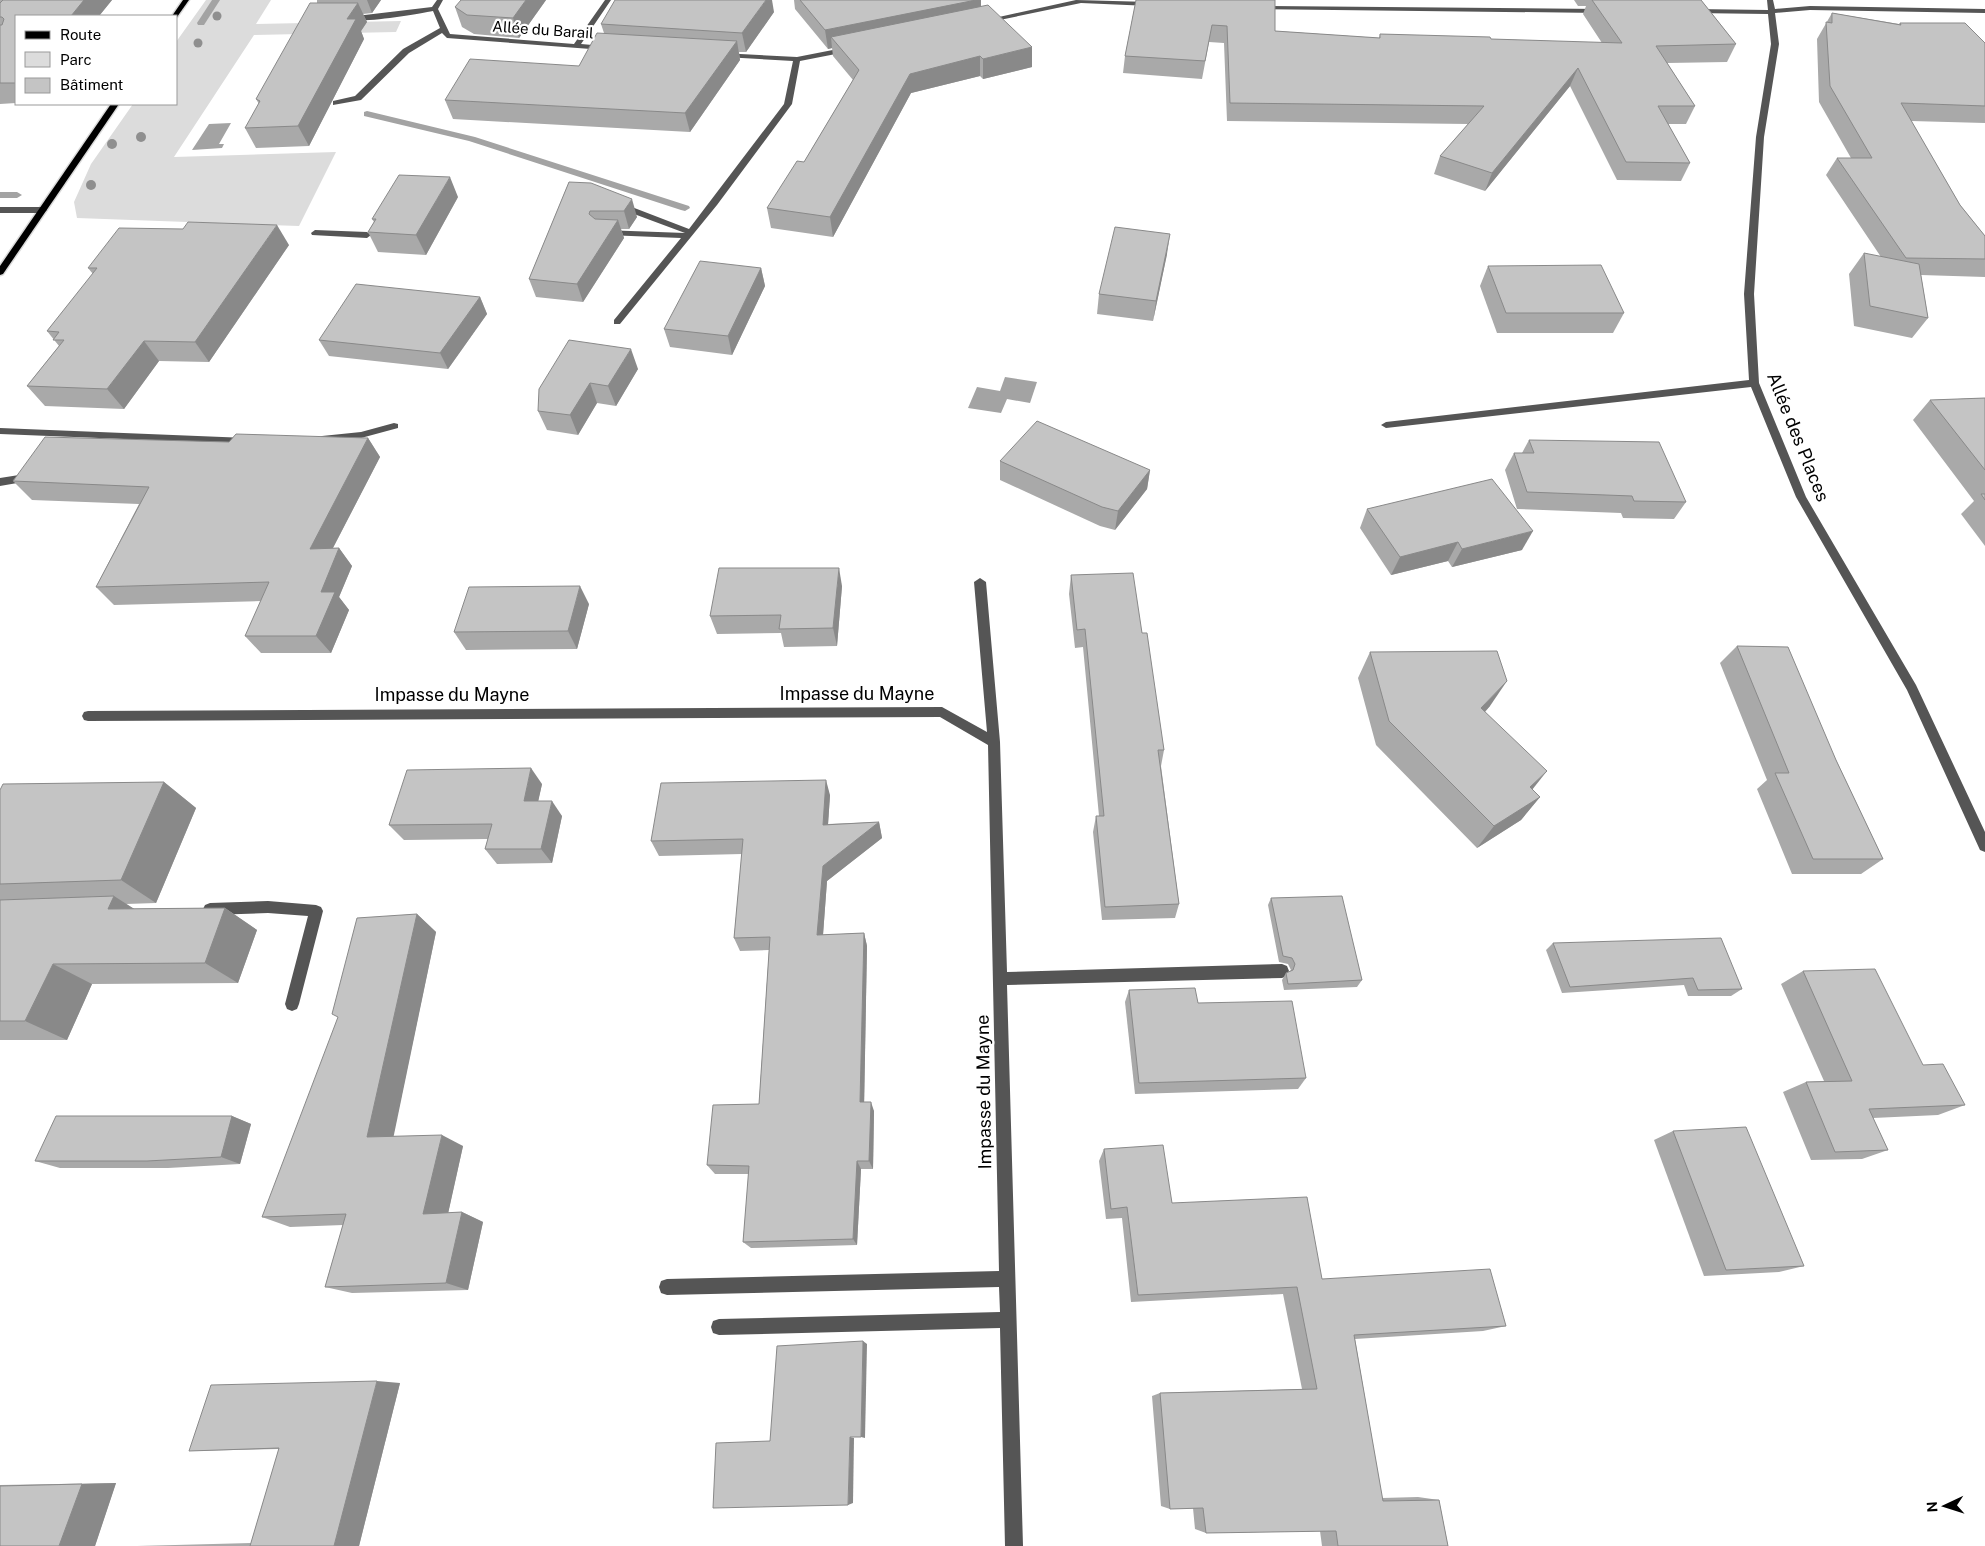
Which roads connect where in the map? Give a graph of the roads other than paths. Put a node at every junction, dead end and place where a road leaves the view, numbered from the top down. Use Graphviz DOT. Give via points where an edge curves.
graph roads {
  1 [pos="186,0"];
  2 [pos="440,0"];
  3 [pos="608,0"];
  4 [pos="1082,0"];
  5 [pos="1770,0"];
  6 [pos="1161,4"];
  7 [pos="1250,8"];
  8 [pos="435,9"];
  9 [pos="1607,11"];
  10 [pos="1687,11"];
  11 [pos="1772,11"];
  12 [pos="1985,11"];
  13 [pos="176,15"];
  14 [pos="341,18"];
  15 [pos="977,22"];
  16 [pos="444,29"];
  17 [pos="576,46"];
  18 [pos="854,48"];
  19 [pos="614,49"];
  20 [pos="720,55"];
  21 [pos="797,60"];
  22 [pos="336,102"];
  23 [pos="114,105"];
  24 [pos="608,201"];
  25 [pos="0,210"];
  26 [pos="43,210"];
  27 [pos="601,232"];
  28 [pos="315,233"];
  29 [pos="367,235"];
  30 [pos="687,236"];
  31 [pos="0,272"];
  32 [pos="617,322"];
  33 [pos="1754,383"];
  34 [pos="1386,425"];
  35 [pos="394,426"];
  36 [pos="0,431"];
  37 [pos="315,440"];
  38 [pos="257,441"];
  39 [pos="19,479"];
  40 [pos="0,482"];
  41 [pos="980,582"];
  42 [pos="88,716"];
  43 [pos="994,742"];
  44 [pos="1985,846"];
  45 [pos="199,909"];
  46 [pos="1282,971"];
  47 [pos="1000,979"];
  48 [pos="292,1004"];
  49 [pos="1007,1279"];
  50 [pos="667,1287"];
  51 [pos="1008,1320"];
  52 [pos="719,1327"];
  53 [pos="1014,1546"];
  1 -- 13 [label="main road"];
  2 -- 8 [label="street"];
  3 -- 17 [label="street"];
  4 -- 6 [label="street"];
  4 -- 15 [label="street"];
  5 -- 11 [label="street, Allée des Places"];
  7 -- 9 [label="street"];
  8 -- 14 [label="street"];
  8 -- 16 [label="street"];
  10 -- 11 [label="street"];
  11 -- 12 [label="street" via="1810,8"];
  11 -- 33 [label="street, Allée des Places" via="1775,44 1760,137 1749,294"];
  16 -- 17 [label="street, Allée du Barail" via="447,36 493,42"];
  16 -- 22 [label="street" via="406,51 358,98"];
  17 -- 19 [label="street, Allée du Barail"];
  18 -- 21 [label="street"];
  20 -- 21 [label="street"];
  21 -- 30 [label="street" via="788,104"];
  23 -- 26 [label="main road"];
  24 -- 30 [label="street"];
  25 -- 26 [label="street"];
  26 -- 31 [label="main road"];
  27 -- 30 [label="street"];
  28 -- 29 [label="street"];
  30 -- 32 [label="street"];
  33 -- 34 [label="street"];
  33 -- 44 [label="street, Allée des Places" via="1801,498 1912,688"];
  35 -- 37 [label="street" via="360,435"];
  36 -- 38 [label="street"];
  39 -- 40 [label="street"];
  41 -- 43 [label="street"];
  42 -- 43 [label="street, Impasse du Mayne" via="942,712"];
  43 -- 47 [label="street, Impasse du Mayne"];
  45 -- 48 [label="street" via="268,907 316,911"];
  46 -- 47 [label="street"];
  47 -- 49 [label="street, Impasse du Mayne"];
  49 -- 50 [label="street"];
  49 -- 51 [label="street, Impasse du Mayne"];
  51 -- 52 [label="street"];
  51 -- 53 [label="street, Impasse du Mayne"];
}
